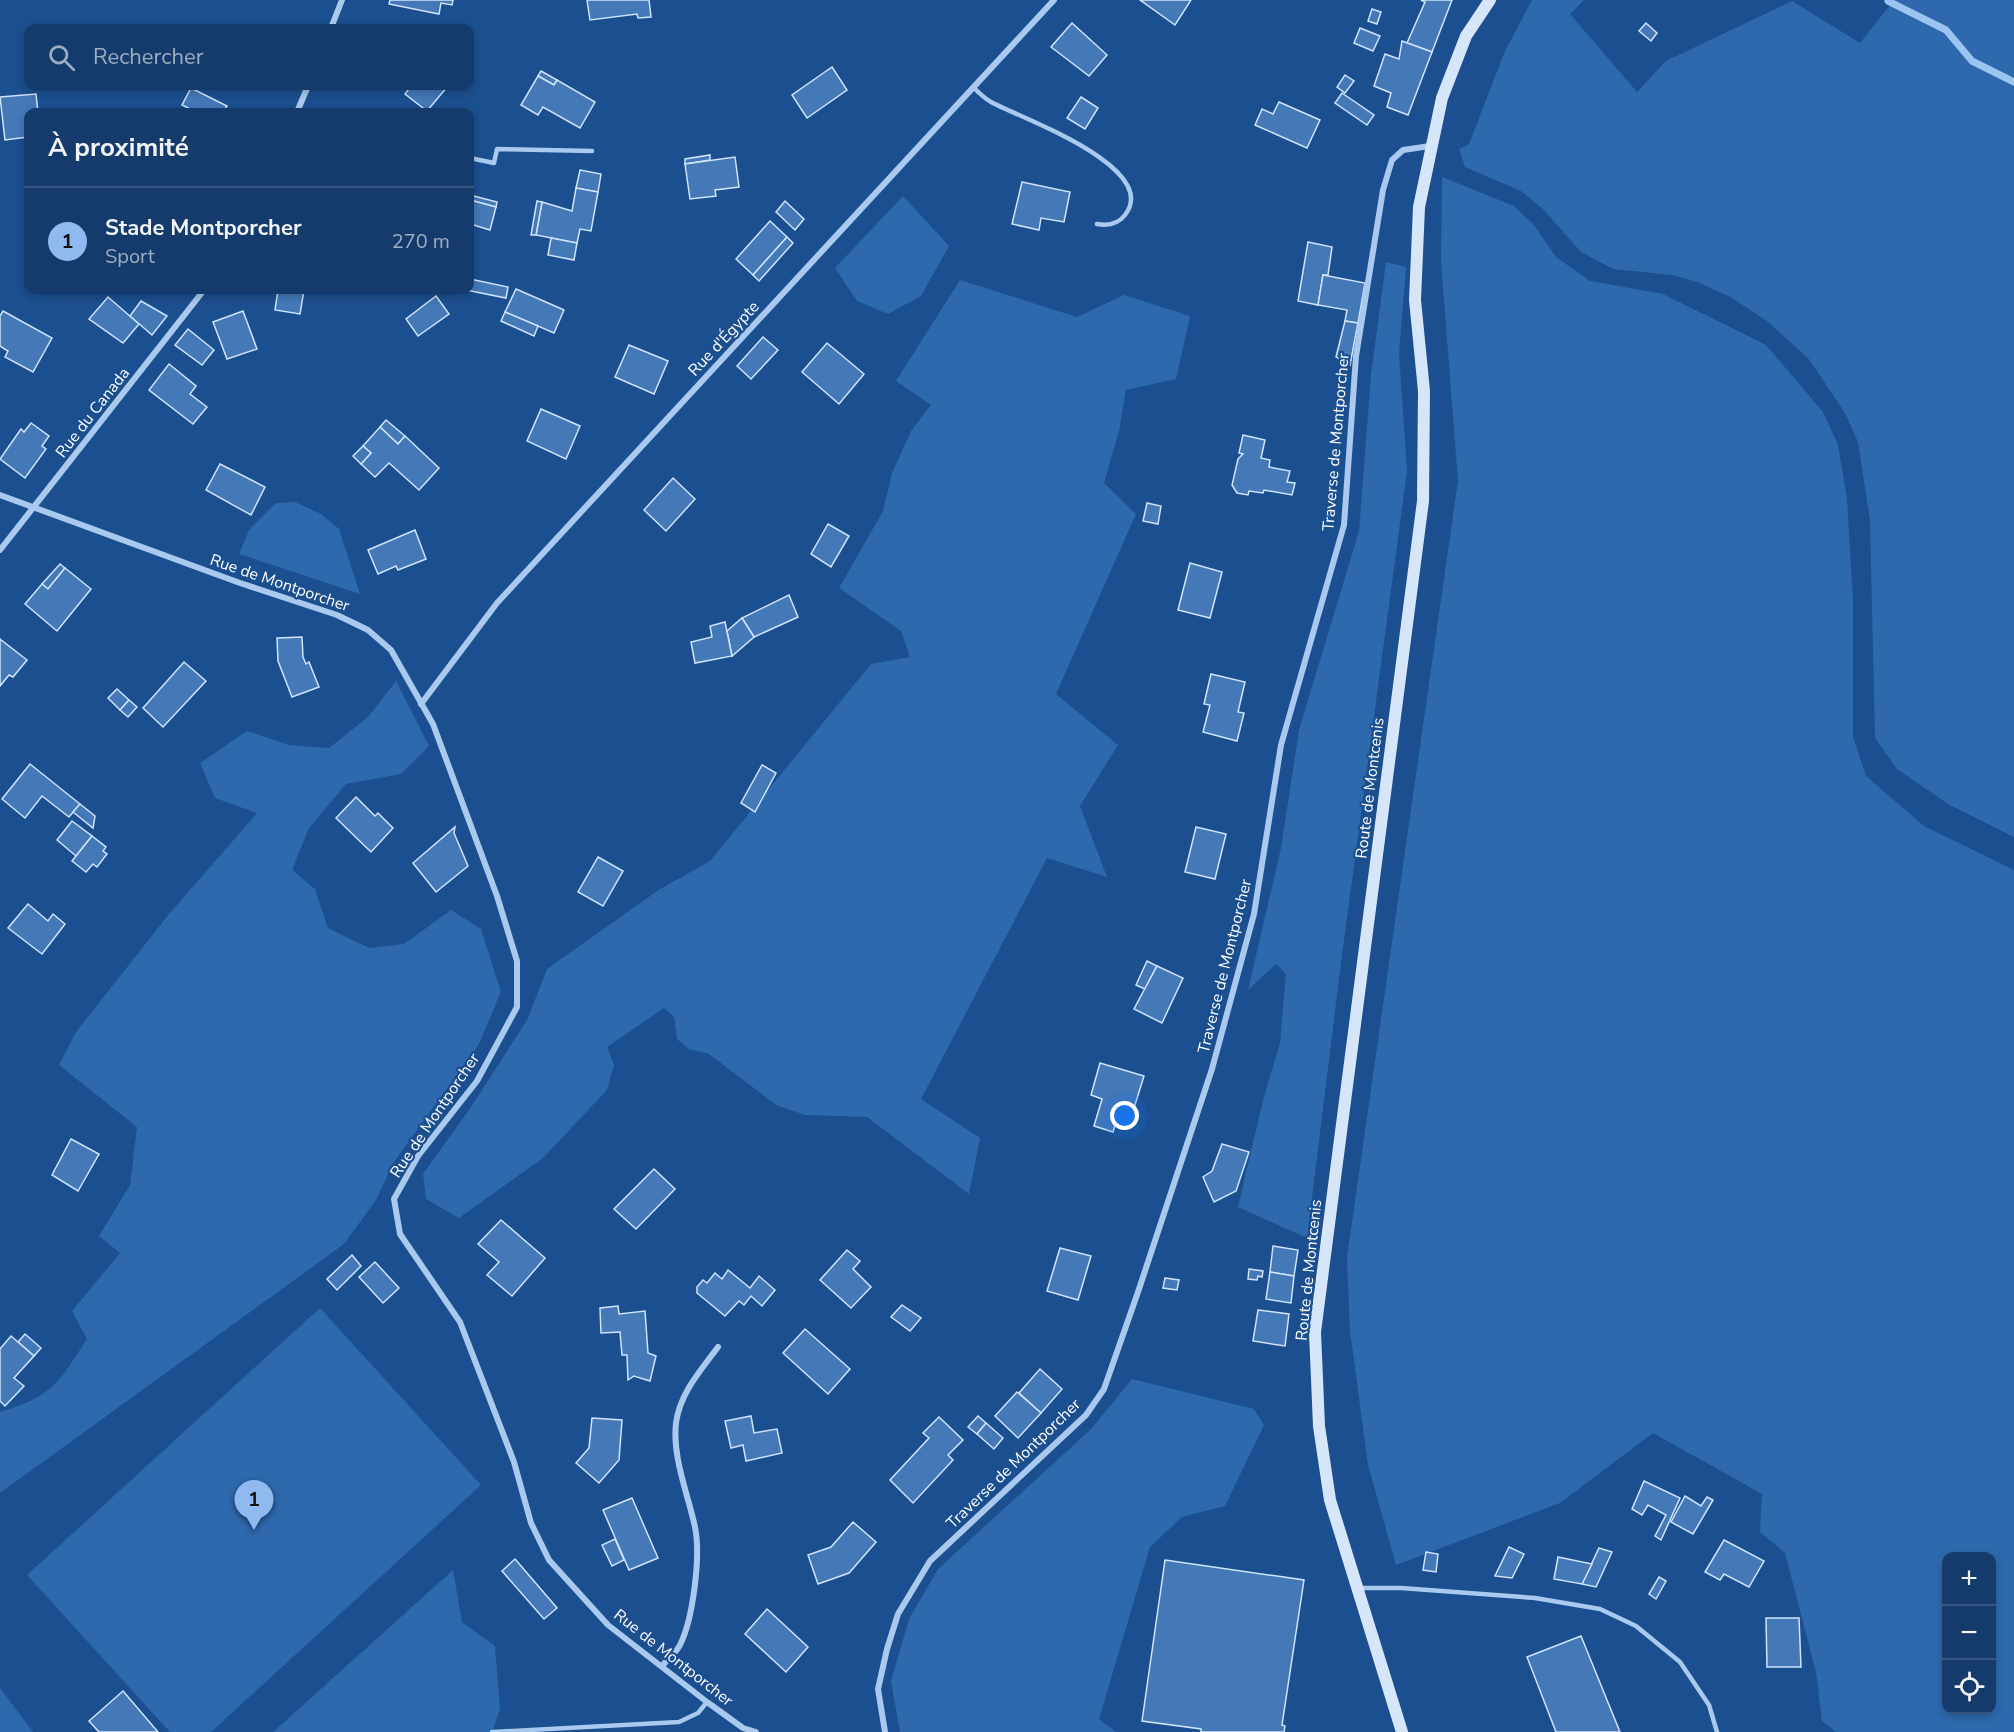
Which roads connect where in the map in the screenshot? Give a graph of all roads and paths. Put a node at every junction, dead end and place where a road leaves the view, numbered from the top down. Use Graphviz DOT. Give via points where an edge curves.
graph roads {
  1 [pos="342,0"];
  2 [pos="1054,0"];
  3 [pos="1490,0"];
  4 [pos="333,24"];
  5 [pos="973,87"];
  6 [pos="306,90"];
  7 [pos="299,108"];
  8 [pos="1430,146"];
  9 [pos="592,151"];
  10 [pos="474,159"];
  11 [pos="1096,224"];
  12 [pos="201,294"];
  13 [pos="0,495"];
  14 [pos="35,506"];
  15 [pos="0,550"];
  16 [pos="421,704"];
  17 [pos="718,1347"];
  18 [pos="1355,1588"];
  19 [pos="662,1666"];
  20 [pos="707,1702"];
  21 [pos="492,1732"];
  22 [pos="756,1732"];
  23 [pos="885,1732"];
  24 [pos="1402,1732"];
  25 [pos="1717,1732"];
  1 -- 4 [label="street"];
  2 -- 5 [label="street, Rue d'Égypte"];
  3 -- 8 [label="main road, Route de Montcenis" via="1466,36 1449,76"];
  5 -- 11 [label="lane" via="990,101 1052,129 1123,176 1131,190 1126,214 1107,226"];
  5 -- 16 [label="street, Rue d'Égypte" via="497,603"];
  6 -- 7 [label="street"];
  8 -- 18 [label="main road, Route de Montcenis" via="1419,207 1415,300 1424,391 1423,501 1315,1332 1319,1426 1330,1500"];
  8 -- 23 [label="street, Traverse de Montporcher" via="1403,150 1392,159 1383,190 1356,356 1344,525 1281,746 1254,914 1212,1069 1130,1314 1104,1389 1086,1415 930,1561 898,1614 878,1689"];
  9 -- 10 [label="lane" via="497,149 494,163"];
  12 -- 14 [label="street, Rue du Canada"];
  13 -- 14 [label="street, Rue de Montporcher"];
  14 -- 15 [label="street, Rue du Canada"];
  14 -- 16 [label="street, Rue de Montporcher" via="337,615 368,630 391,650"];
  16 -- 19 [label="street, Rue de Montporcher" via="433,724 497,896 517,961 517,1007 477,1081 418,1156 394,1199 400,1234 460,1322 514,1462 531,1523 549,1560 608,1624"];
  17 -- 19 [label="street" via="689,1387 676,1423 677,1448 696,1530 696,1559 682,1640"];
  18 -- 24 [label="main road, Route de Montcenis"];
  18 -- 25 [label="lane" via="1535,1598 1600,1610 1636,1626 1680,1662 1709,1705"];
  19 -- 20 [label="street, Rue de Montporcher"];
  20 -- 21 [label="lane" via="698,1713 679,1722"];
  20 -- 22 [label="street, Rue de Montporcher" via="743,1728"];
}
